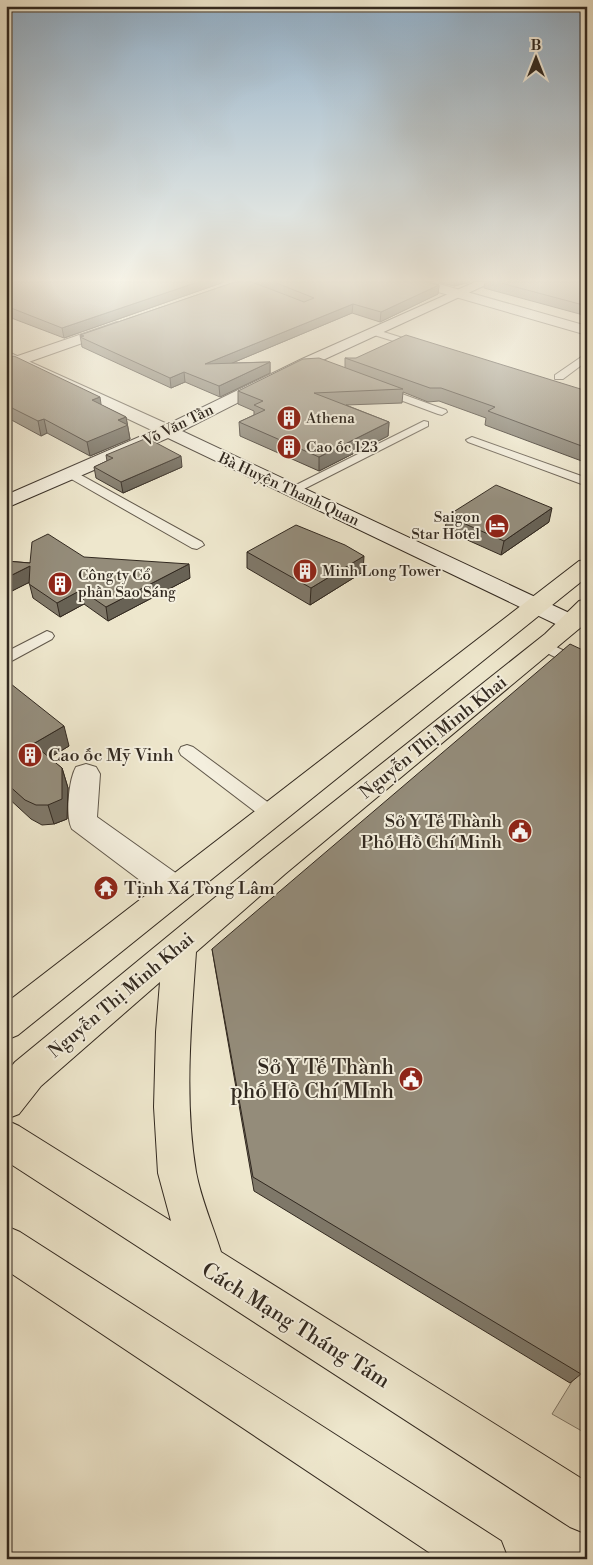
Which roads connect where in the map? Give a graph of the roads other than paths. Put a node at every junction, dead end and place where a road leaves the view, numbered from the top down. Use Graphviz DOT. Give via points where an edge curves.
graph roads {
  1 [pos="25,355"];
  2 [pos="323,355"];
  3 [pos="587,356"];
  4 [pos="10,360"];
  5 [pos="307,362"];
  6 [pos="325,369"];
  7 [pos="559,377"];
  8 [pos="370,386"];
  9 [pos="442,412"];
  10 [pos="424,424"];
  11 [pos="168,431"];
  12 [pos="472,440"];
  13 [pos="70,473"];
  14 [pos="587,482"];
  15 [pos="292,490"];
  16 [pos="6,502"];
  17 [pos="197,545"];
  18 [pos="587,566"];
  19 [pos="536,606"];
  20 [pos="579,615"];
  21 [pos="47,636"];
  22 [pos="544,646"];
  23 [pos="6,659"];
  24 [pos="587,668"];
  25 [pos="187,750"];
  26 [pos="86,774"];
  27 [pos="271,814"];
  28 [pos="176,890"];
  29 [pos="180,946"];
  30 [pos="6,1024"];
  31 [pos="6,1101"];
  32 [pos="6,1139"];
  33 [pos="6,1246"];
  34 [pos="206,1267"];
  35 [pos="587,1510"];
  36 [pos="483,1559"];
  1 -- 4 [label="main road"];
  2 -- 5 [label="main road, Võ Văn Tần"];
  3 -- 7 [label="lane"];
  4 -- 11 [label="main road, Bà Huyện Thanh Quan"];
  5 -- 6 [label="lane"];
  5 -- 11 [label="main road, Võ Văn Tần"];
  8 -- 9 [label="lane"];
  10 -- 15 [label="lane"];
  11 -- 13 [label="main road, Võ Văn Tần"];
  11 -- 15 [label="main road, Bà Huyện Thanh Quan"];
  12 -- 14 [label="lane"];
  13 -- 16 [label="main road, Võ Văn Tần"];
  13 -- 17 [label="lane"];
  15 -- 19 [label="main road, Bà Huyện Thanh Quan"];
  18 -- 19 [label="main road"];
  19 -- 20 [label="main road, Bà Huyện Thanh Quan"];
  19 -- 27 [label="main road"];
  20 -- 22 [label="main road, Nguyễn Thị Minh Khai"];
  21 -- 23 [label="lane"];
  22 -- 24 [label="lane"];
  22 -- 29 [label="main road, Nguyễn Thị Minh Khai"];
  25 -- 27 [label="lane"];
  26 -- 28 [label="main road" via="82,821"];
  27 -- 28 [label="main road"];
  28 -- 30 [label="main road"];
  29 -- 31 [label="main road, Nguyễn Thị Minh Khai" via="28,1074"];
  29 -- 34 [label="main road" via="173,1032 172,1107 177,1173"];
  32 -- 34 [label="main road, Cách Mạng Tháng Tám"];
  33 -- 36 [label="main road"];
  34 -- 35 [label="main road, Cách Mạng Tháng Tám"];
}
